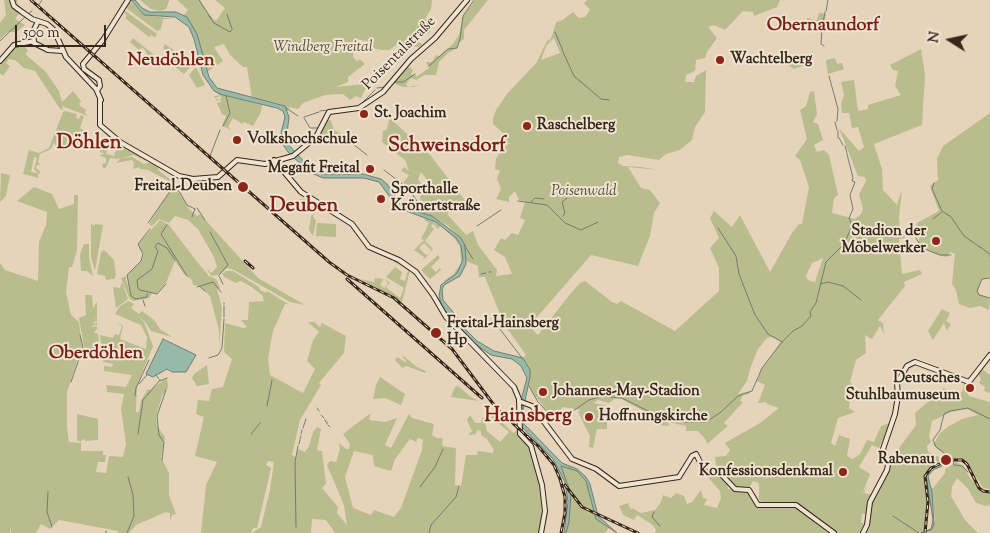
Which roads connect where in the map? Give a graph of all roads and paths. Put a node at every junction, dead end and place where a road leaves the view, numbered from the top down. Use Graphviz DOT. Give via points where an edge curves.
graph roads {
  1 [pos="12,0"];
  2 [pos="128,0"];
  3 [pos="467,0"];
  4 [pos="39,21"];
  5 [pos="34,42"];
  6 [pos="62,50"];
  7 [pos="0,62"];
  8 [pos="97,90"];
  9 [pos="280,158"];
  10 [pos="274,160"];
  11 [pos="278,164"];
  12 [pos="990,355"];
  13 [pos="522,402"];
  14 [pos="541,533"];
  15 [pos="834,533"];
  16 [pos="862,533"];
  1 -- 4 [label="main road" via="16,8"];
  2 -- 8 [label="main road" via="103,40 82,65 100,82"];
  3 -- 9 [label="main road, Poisentalstraße" via="385,90 359,108 329,112 316,137 294,155"];
  4 -- 5 [label="main road"];
  4 -- 6 [label="main road" via="54,30"];
  5 -- 6 [label="main road" via="52,50"];
  5 -- 7 [label="main road" via="16,44"];
  6 -- 8 [label="main road"];
  8 -- 10 [label="main road, Poisentalstraße" via="104,129 160,165 189,178 218,177 237,160 264,164"];
  9 -- 10 [label="main road, Poisentalstraße"];
  9 -- 11 [label="main road"];
  10 -- 11 [label="main road"];
  11 -- 13 [label="main road" via="300,191 350,222 369,247 396,258 415,272 446,317 511,384"];
  12 -- 16 [label="main road" via="968,382 913,362 907,366 898,381 895,414 883,449 888,470 870,502 866,529"];
  13 -- 14 [label="main road" via="520,434 531,445 542,484 545,511"];
  13 -- 15 [label="main road" via="532,406 571,458 594,467 618,485 625,487 678,477 696,454 705,472 720,473 735,490 750,491 760,506 795,504"];
}
